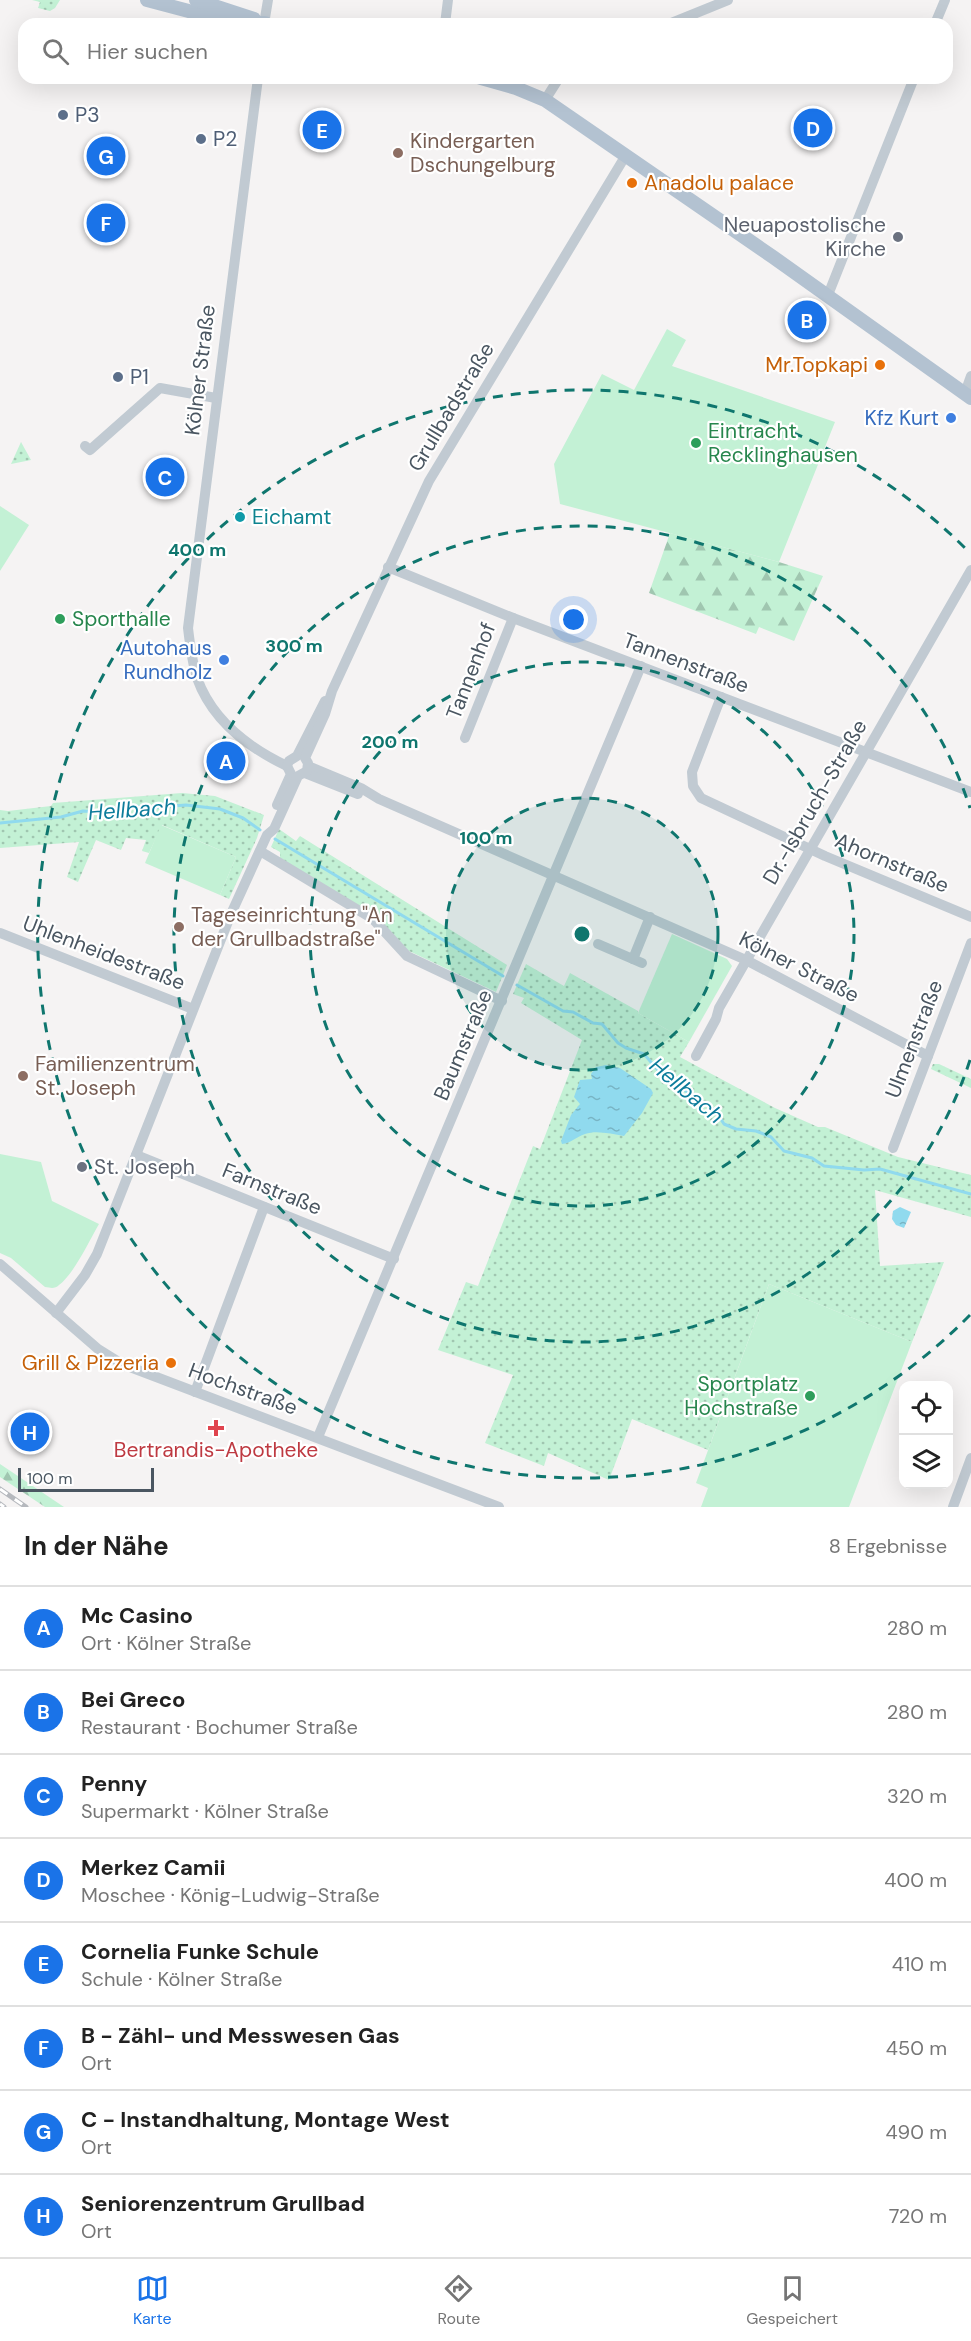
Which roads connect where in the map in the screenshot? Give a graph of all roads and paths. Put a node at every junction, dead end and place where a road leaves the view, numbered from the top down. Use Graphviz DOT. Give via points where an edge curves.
graph roads {
  1 [pos="147,0"];
  2 [pos="196,0"];
  3 [pos="268,0"];
  4 [pos="448,0"];
  5 [pos="728,0"];
  6 [pos="945,0"];
  7 [pos="215,18"];
  8 [pos="248,18"];
  9 [pos="266,18"];
  10 [pos="446,18"];
  11 [pos="684,18"];
  12 [pos="938,18"];
  13 [pos="257,84"];
  14 [pos="502,84"];
  15 [pos="555,84"];
  16 [pos="912,84"];
  17 [pos="545,100"];
  18 [pos="626,155"];
  19 [pos="828,295"];
  20 [pos="971,376"];
  21 [pos="968,396"];
  22 [pos="216,398"];
  23 [pos="85,446"];
  24 [pos="388,567"];
  25 [pos="971,570"];
  26 [pos="513,618"];
  27 [pos="641,666"];
  28 [pos="721,697"];
  29 [pos="465,738"];
  30 [pos="866,752"];
  31 [pos="298,766"];
  32 [pos="971,792"];
  33 [pos="811,848"];
  34 [pos="260,851"];
  35 [pos="554,876"];
  36 [pos="650,917"];
  37 [pos="971,917"];
  38 [pos="0,933"];
  39 [pos="971,943"];
  40 [pos="598,944"];
  41 [pos="746,960"];
  42 [pos="502,1001"];
  43 [pos="193,1009"];
  44 [pos="696,1056"];
  45 [pos="928,1056"];
  46 [pos="893,1148"];
  47 [pos="136,1155"];
  48 [pos="264,1207"];
  49 [pos="394,1259"];
  50 [pos="0,1264"];
  51 [pos="56,1313"];
  52 [pos="195,1392"];
  53 [pos="318,1437"];
  54 [pos="971,1458"];
  55 [pos="474,1503"];
  56 [pos="499,1507"];
  57 [pos="954,1507"];
  1 -- 7 [label="main road"];
  2 -- 8 [label="main road"];
  3 -- 9 [label="street"];
  4 -- 10 [label="street"];
  5 -- 11 [label="street"];
  6 -- 12 [label="street"];
  13 -- 22 [label="street, Kölner Straße"];
  14 -- 17 [label="main road"];
  15 -- 17 [label="street"];
  16 -- 19 [label="street"];
  17 -- 18 [label="main road"];
  18 -- 19 [label="main road"];
  18 -- 24 [label="street, Grullbadstraße" via="435,471"];
  19 -- 21 [label="main road"];
  20 -- 21 [label="street"];
  22 -- 23 [label="street" via="160,388 90,450"];
  22 -- 31 [label="street, Kölner Straße" via="188,628 192,658 200,685 226,724 267,756"];
  24 -- 26 [label="street, Tannenstraße"];
  24 -- 31 [label="street, Grullbadstraße" via="332,691 318,711"];
  25 -- 30 [label="street, Dr.-Isbruch-Straße"];
  26 -- 27 [label="street, Tannenstraße"];
  26 -- 29 [label="street, Tannenhof"];
  27 -- 28 [label="street, Tannenstraße"];
  27 -- 35 [label="street, Baumstraße"];
  28 -- 30 [label="street, Tannenstraße"];
  28 -- 33 [label="street, Ahornstraße" via="692,772 696,793 706,802"];
  30 -- 32 [label="street, Tannenstraße"];
  30 -- 33 [label="street, Dr.-Isbruch-Straße"];
  31 -- 34 [label="street, Grullbadstraße" via="267,827"];
  31 -- 35 [label="street, Kölner Straße" via="361,788"];
  33 -- 37 [label="street, Ahornstraße"];
  33 -- 41 [label="street, Dr.-Isbruch-Straße"];
  34 -- 42 [label="street" via="373,919 407,956"];
  34 -- 43 [label="street, Grullbadstraße"];
  35 -- 36 [label="street, Kölner Straße"];
  35 -- 42 [label="street, Baumstraße"];
  36 -- 40 [label="street" via="638,961"];
  36 -- 41 [label="street, Kölner Straße"];
  38 -- 43 [label="street, Uhlenheidestraße"];
  39 -- 45 [label="street, Ulmenstraße"];
  41 -- 44 [label="street, Dr.-Isbruch-Straße"];
  41 -- 45 [label="street, Kölner Straße"];
  42 -- 49 [label="street, Baumstraße"];
  43 -- 47 [label="street, Grullbadstraße"];
  45 -- 46 [label="street, Ulmenstraße"];
  47 -- 48 [label="street, Farnstraße"];
  47 -- 51 [label="street, Grullbadstraße" via="97,1254"];
  48 -- 49 [label="street, Farnstraße"];
  48 -- 52 [label="street"];
  49 -- 53 [label="street, Baumstraße"];
  50 -- 51 [label="street, Hochstraße"];
  51 -- 52 [label="street, Hochstraße" via="122,1364"];
  52 -- 53 [label="street, Hochstraße"];
  53 -- 55 [label="street, Hochstraße"];
  54 -- 57 [label="street"];
  55 -- 56 [label="street, Hochstraße"];
}
